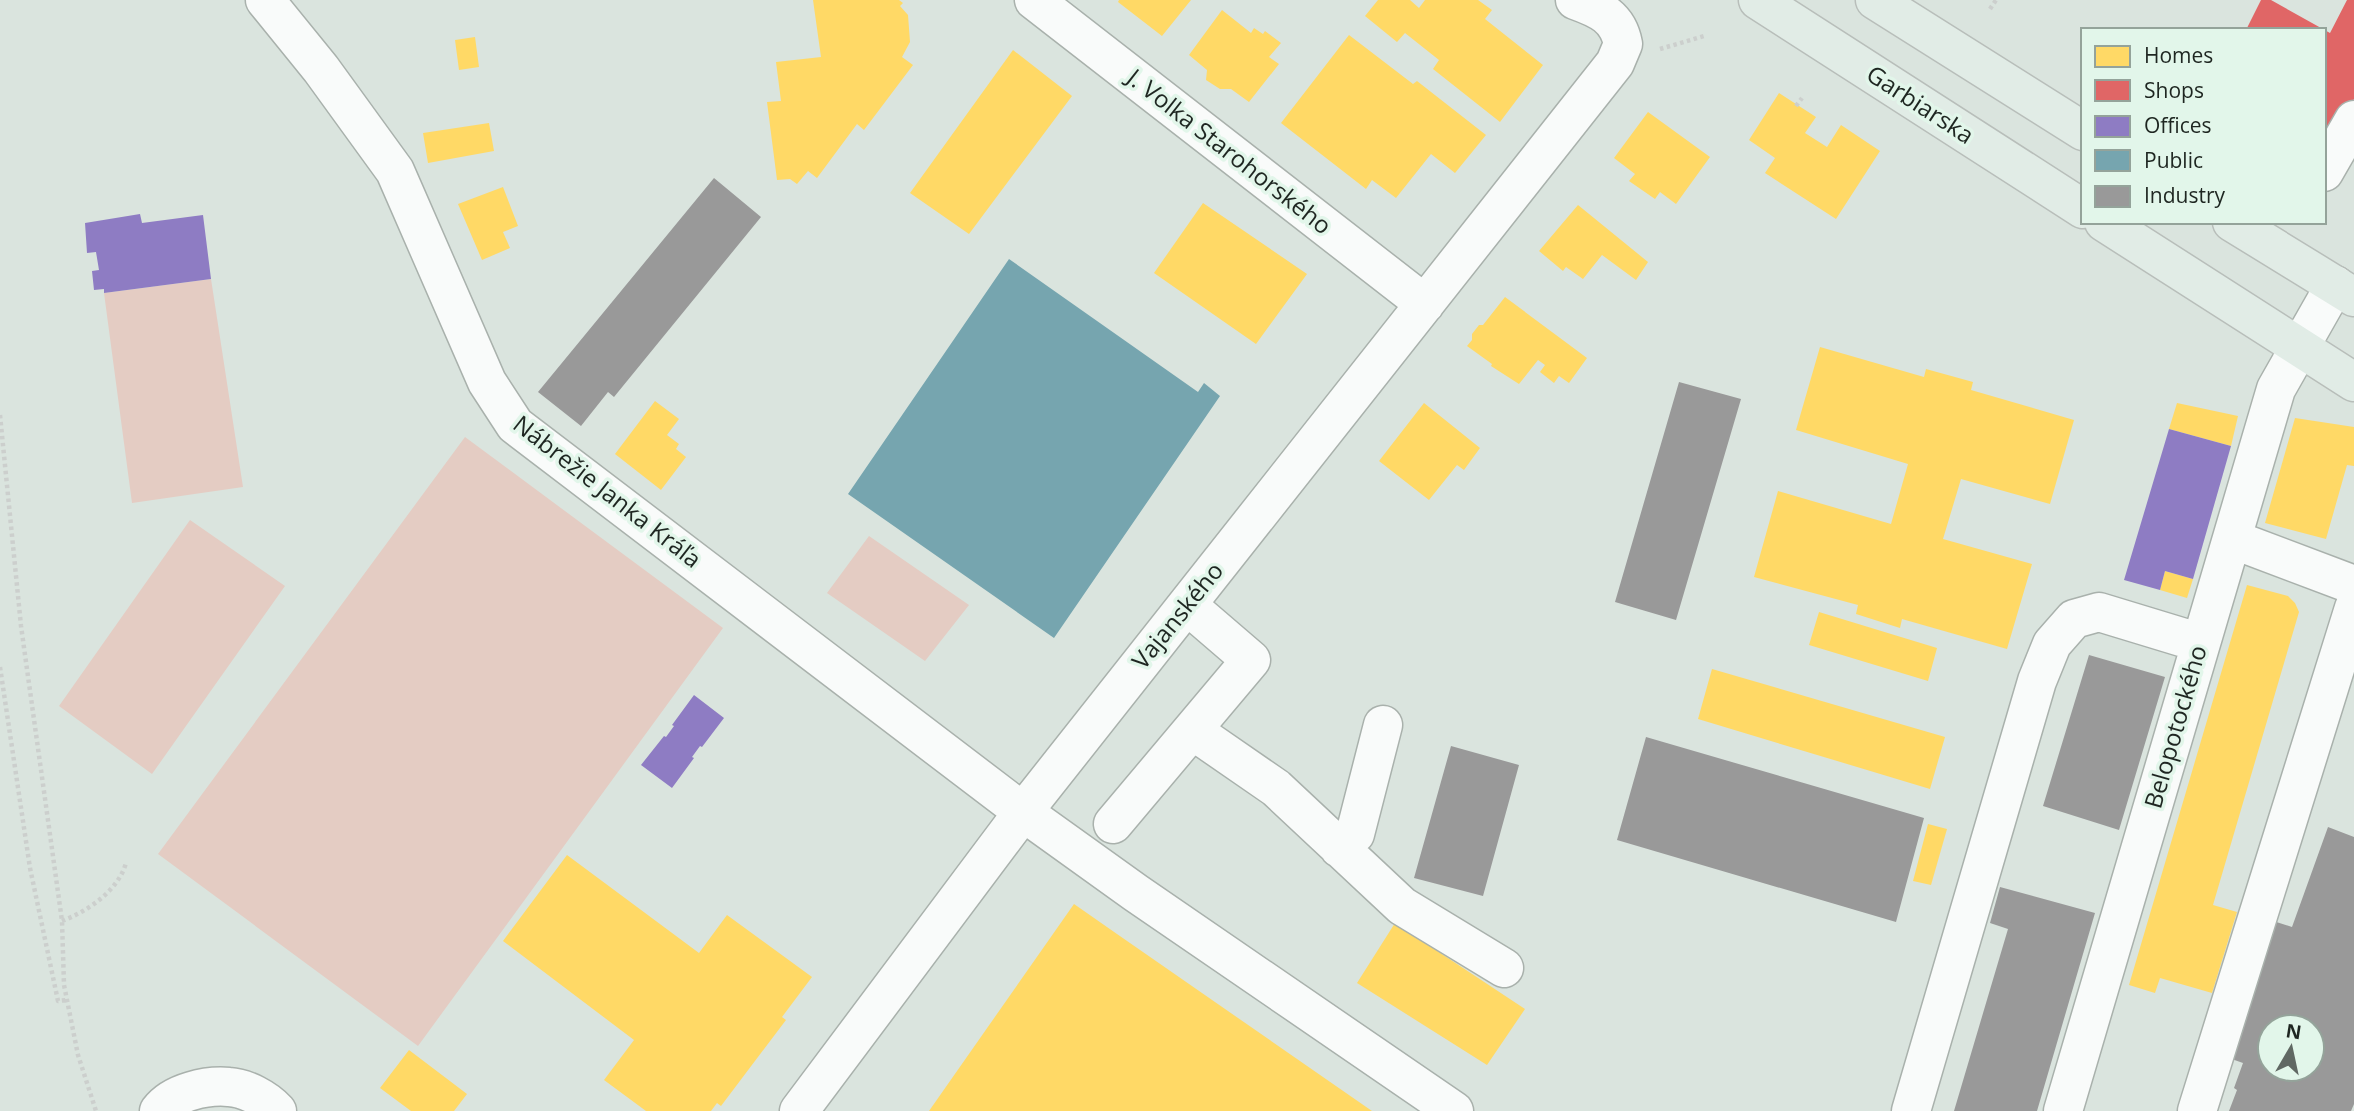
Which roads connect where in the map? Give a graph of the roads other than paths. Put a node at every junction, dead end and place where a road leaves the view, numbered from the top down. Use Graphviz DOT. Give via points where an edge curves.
graph roads {
  1 [pos="265,0"];
  2 [pos="1034,0"];
  3 [pos="1575,0"];
  4 [pos="1758,0"];
  5 [pos="1875,0"];
  6 [pos="2354,120"];
  7 [pos="2081,130"];
  8 [pos="2326,169"];
  9 [pos="2081,208"];
  10 [pos="2107,224"];
  11 [pos="2235,224"];
  12 [pos="2344,291"];
  13 [pos="1425,304"];
  14 [pos="2299,347"];
  15 [pos="2354,382"];
  16 [pos="2232,539"];
  17 [pos="2354,585"];
  18 [pos="1187,605"];
  19 [pos="2354,608"];
  20 [pos="2201,643"];
  21 [pos="1383,725"];
  22 [pos="1192,730"];
  23 [pos="1023,812"];
  24 [pos="1113,824"];
  25 [pos="1339,848"];
  26 [pos="1504,968"];
  27 [pos="159,1111"];
  28 [pos="277,1111"];
  29 [pos="800,1111"];
  30 [pos="1454,1111"];
  31 [pos="1911,1111"];
  32 [pos="2063,1111"];
  33 [pos="2197,1111"];
  1 -- 23 [label="street, Nábrežie Janka Kráľa" via="395,171 487,382 515,425"];
  2 -- 13 [label="street, J. Volka Starohorského"];
  3 -- 13 [label="street, Vajanského" via="1610,16 1623,44 1615,63"];
  4 -- 9 [label="main road, Garbiarska"];
  5 -- 7 [label="main road"];
  6 -- 8 [label="street"];
  10 -- 14 [label="main road"];
  11 -- 12 [label="main road"];
  12 -- 14 [label="street, Belopotockého"];
  13 -- 18 [label="street, Vajanského"];
  14 -- 15 [label="main road"];
  14 -- 16 [label="street, Belopotockého" via="2276,389"];
  16 -- 17 [label="street"];
  16 -- 20 [label="street, Belopotockého"];
  18 -- 22 [label="street" via="1251,660"];
  18 -- 23 [label="street, Vajanského"];
  19 -- 33 [label="street"];
  20 -- 31 [label="street" via="2099,612 2074,619 2052,644 2037,681"];
  20 -- 32 [label="street, Belopotockého"];
  21 -- 25 [label="street" via="1355,834"];
  22 -- 24 [label="street"];
  22 -- 25 [label="street" via="1276,788"];
  23 -- 29 [label="street, Vajanského"];
  23 -- 30 [label="street, Nábrežie Janka Kráľa"];
  25 -- 26 [label="street" via="1402,906"];
  27 -- 28 [label="street" via="165,1103 188,1093 232,1087 257,1095"];
}
